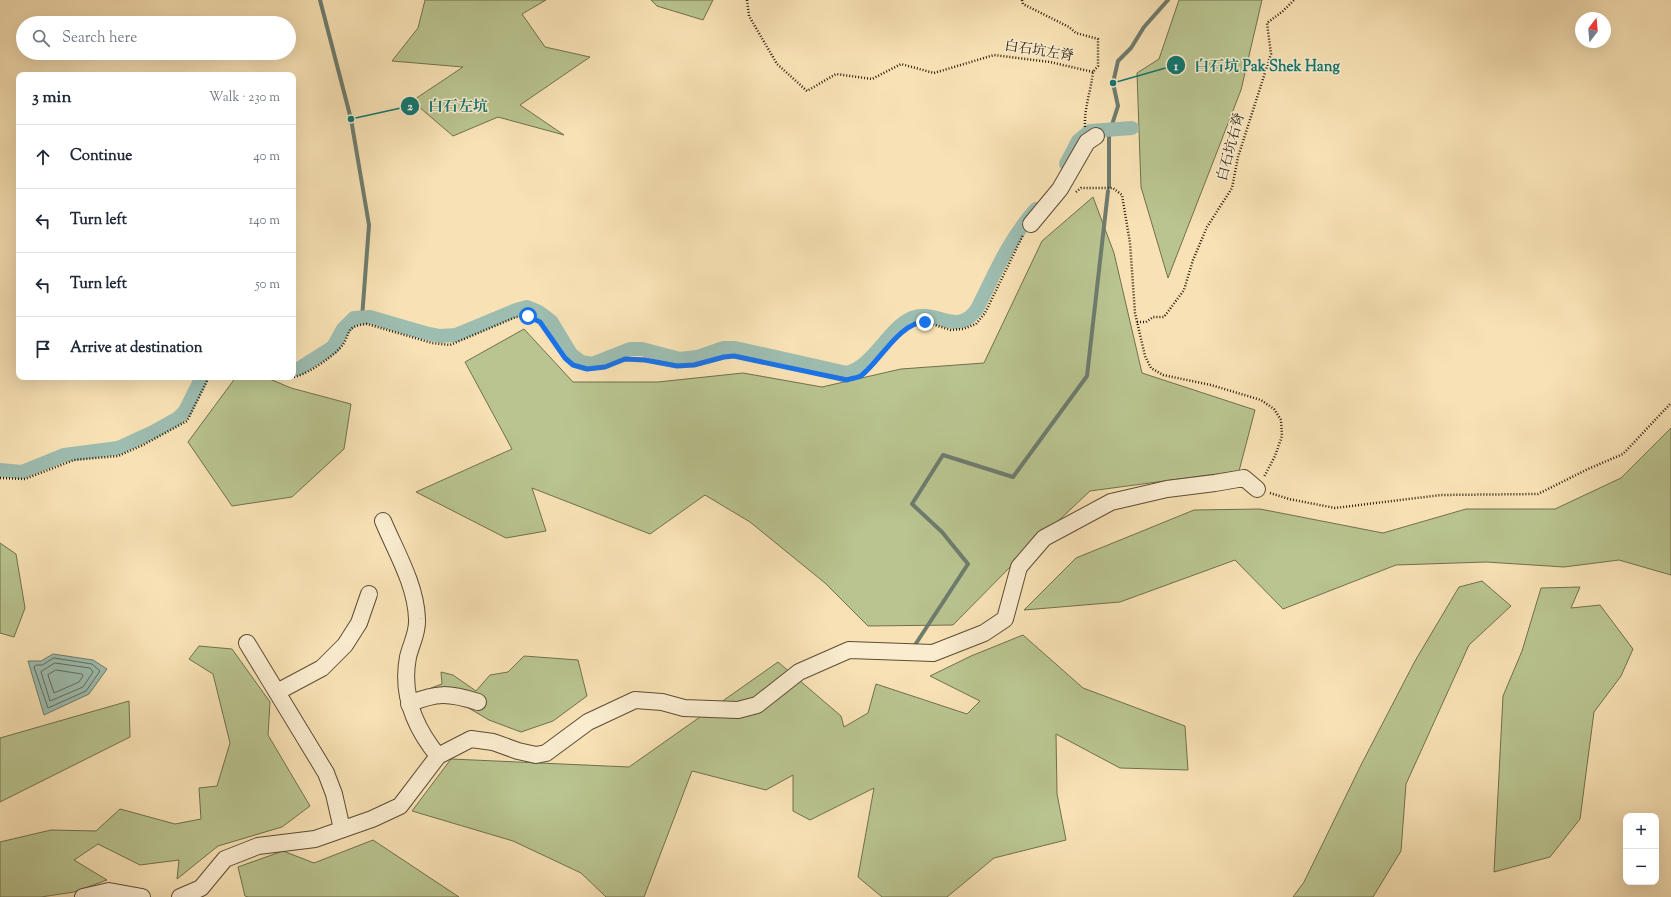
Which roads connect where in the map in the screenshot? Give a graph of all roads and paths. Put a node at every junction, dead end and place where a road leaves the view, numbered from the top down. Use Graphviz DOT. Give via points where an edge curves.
graph roads {
  1 [pos="747,0"];
  2 [pos="1022,0"];
  3 [pos="1294,0"];
  4 [pos="1093,72"];
  5 [pos="1090,133"];
  6 [pos="1075,192"];
  7 [pos="1031,224"];
  8 [pos="1137,322"];
  9 [pos="296,377"];
  10 [pos="208,380"];
  11 [pos="1671,402"];
  12 [pos="0,478"];
  13 [pos="1257,489"];
  14 [pos="383,521"];
  15 [pos="370,594"];
  16 [pos="247,643"];
  17 [pos="277,692"];
  18 [pos="478,702"];
  19 [pos="409,704"];
  20 [pos="438,756"];
  21 [pos="342,829"];
  22 [pos="84,897"];
  23 [pos="142,897"];
  24 [pos="180,897"];
  1 -- 4 [label="path, 白石坑左脊" via="749,16 777,64 807,91 836,74 872,80 901,64 934,73 994,55 1050,62"];
  2 -- 4 [label="path" via="1023,4 1076,33 1098,39 1098,66"];
  3 -- 8 [label="path, 白石坑右脊" via="1267,24 1271,54 1238,157 1232,188 1207,227 1184,290 1164,317 1153,317 1146,322"];
  4 -- 5 [label="path" via="1084,114"];
  5 -- 7 [label="street" via="1060,188"];
  6 -- 8 [label="path" via="1081,188 1113,188 1122,195 1130,243"];
  7 -- 9 [label="path" via="1022,236 985,313 976,324 951,330 918,322 898,337 861,376 847,380 734,356 677,366 625,359 605,367 587,369 573,365 565,358 540,322 528,316 516,317 450,345 432,343 367,324 356,325 348,333 340,349"];
  8 -- 13 [label="path" via="1144,356 1151,368 1162,375 1211,385 1261,400 1274,409 1281,420 1282,436 1275,456"];
  10 -- 12 [label="path" via="187,421 143,445 118,456 74,460 25,479"];
  11 -- 13 [label="path" via="1623,454 1538,494 1441,495 1335,508 1289,499"];
  13 -- 20 [label="street" via="1244,478 1167,489 1111,502 1044,538 1019,567 1004,619 984,633 933,653 849,650 799,672 757,706 738,710 684,708 662,702 635,700 588,722 541,755 472,739"];
  14 -- 19 [label="street" via="408,579 416,611 417,631 408,657 406,679"];
  15 -- 17 [label="street" via="359,623 345,644 322,668"];
  16 -- 17 [label="street"];
  17 -- 21 [label="street" via="326,773"];
  18 -- 19 [label="street" via="448,695 432,695"];
  19 -- 20 [label="street" via="425,740"];
  20 -- 21 [label="street" via="400,806"];
  21 -- 24 [label="street" via="315,839 258,846 225,858 201,888"];
  22 -- 23 [label="street" via="109,892"];
}
